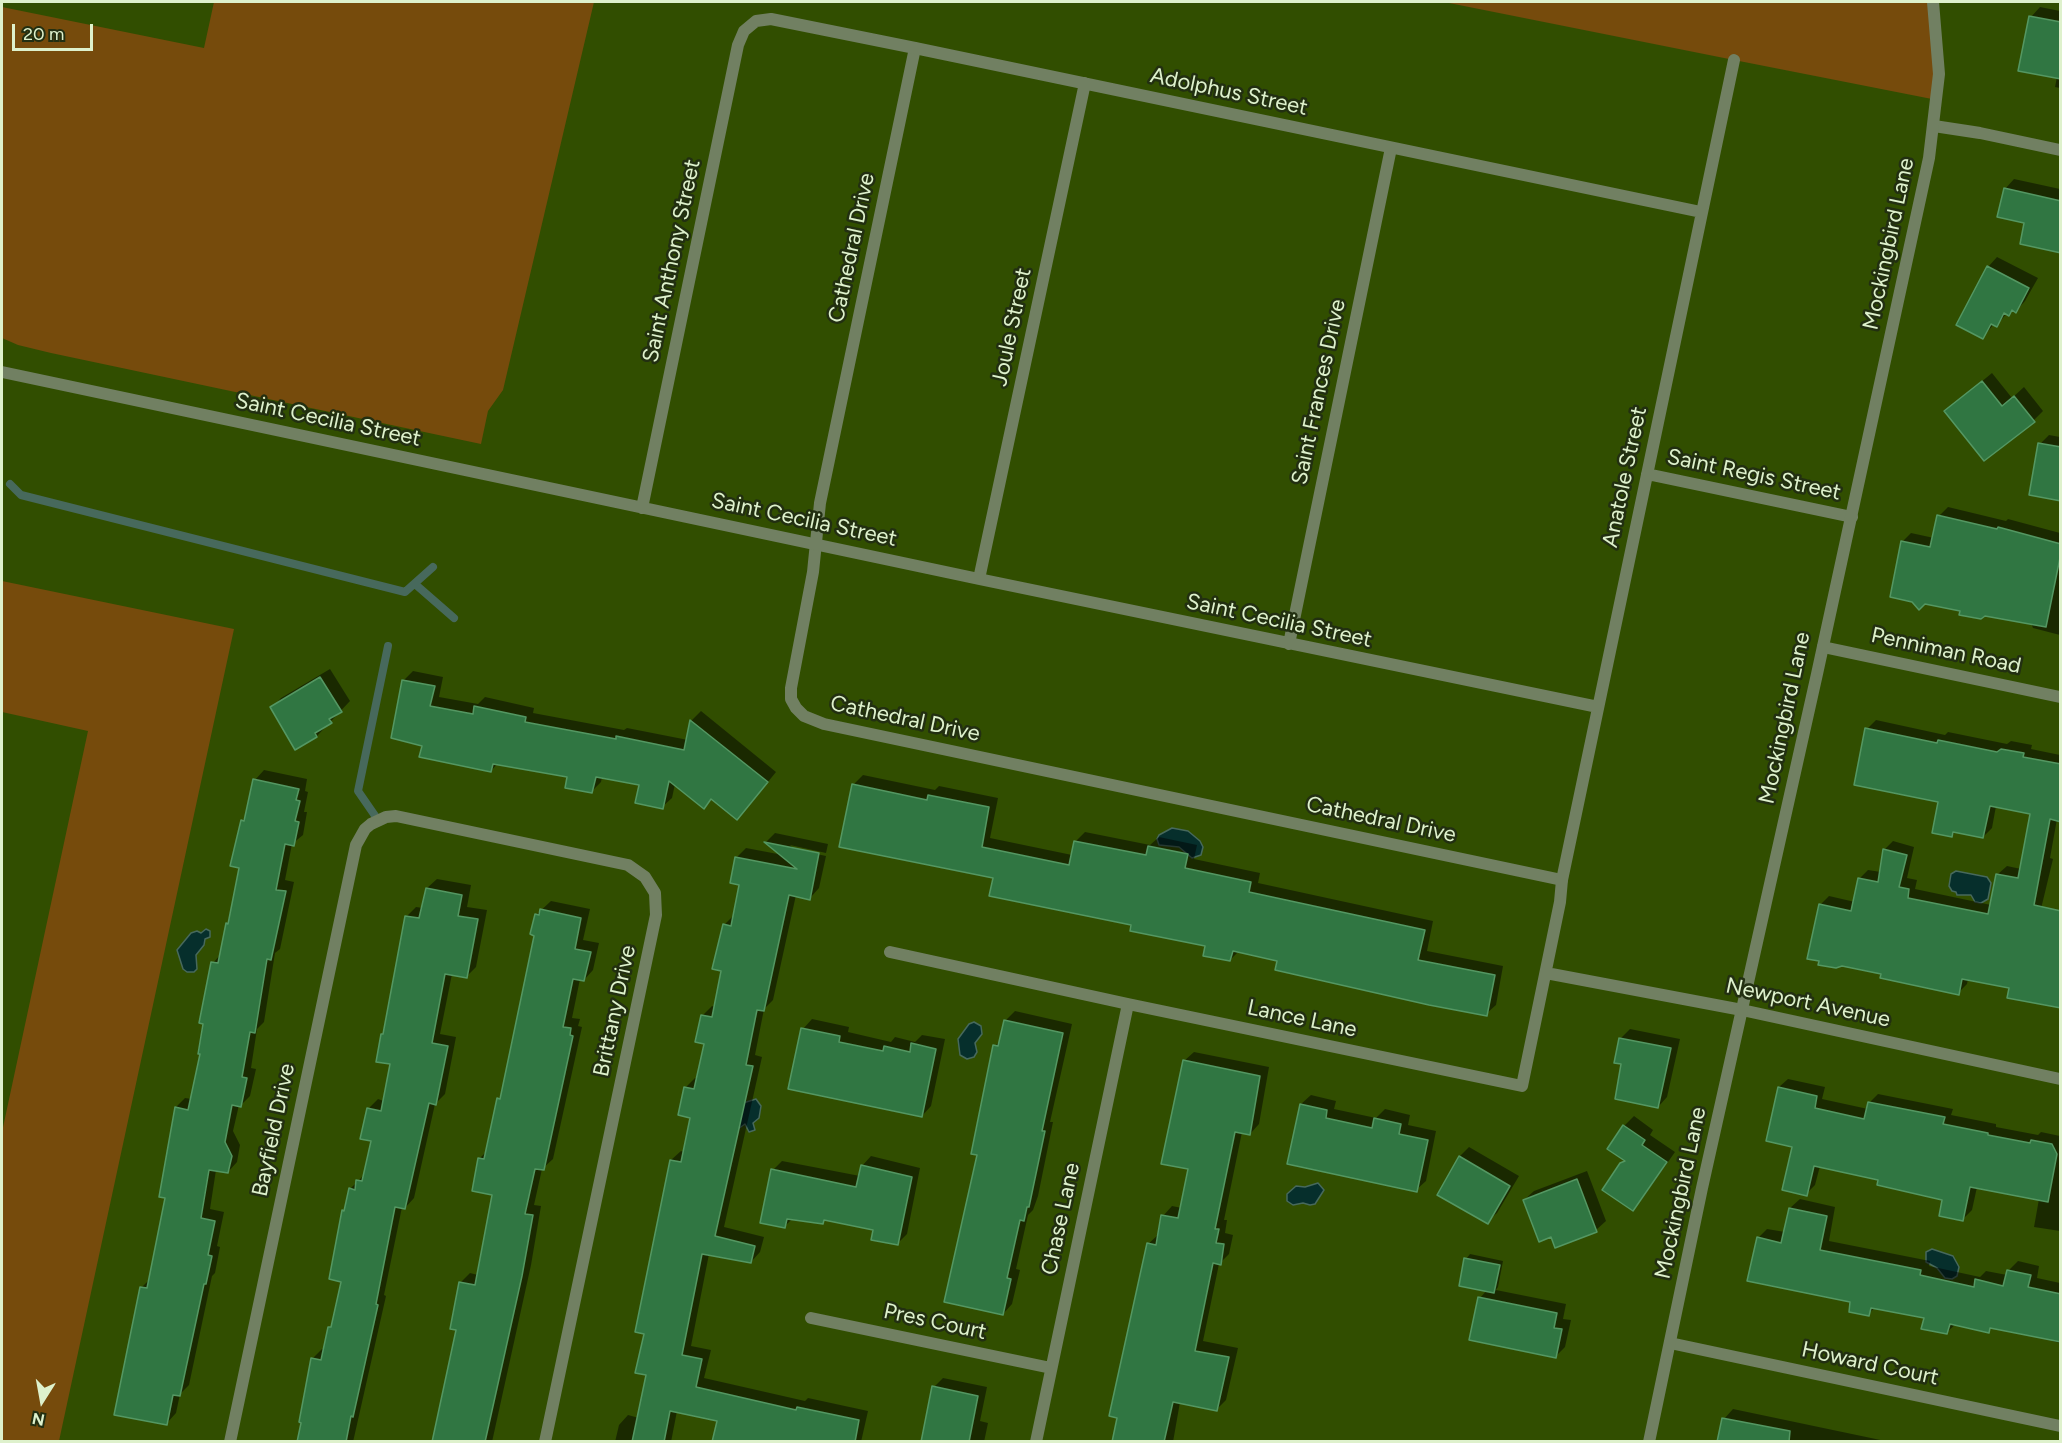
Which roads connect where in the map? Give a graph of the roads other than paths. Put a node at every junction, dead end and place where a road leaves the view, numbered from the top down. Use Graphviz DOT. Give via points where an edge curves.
graph roads {
  1 [pos="1933,2"];
  2 [pos="749,25"];
  3 [pos="915,48"];
  4 [pos="1734,60"];
  5 [pos="1085,83"];
  6 [pos="1934,126"];
  7 [pos="1391,148"];
  8 [pos="2061,150"];
  9 [pos="1701,212"];
  10 [pos="2,372"];
  11 [pos="1647,474"];
  12 [pos="642,508"];
  13 [pos="1852,517"];
  14 [pos="816,544"];
  15 [pos="980,579"];
  16 [pos="1289,644"];
  17 [pos="1823,647"];
  18 [pos="2061,697"];
  19 [pos="1598,707"];
  20 [pos="365,829"];
  21 [pos="1562,880"];
  22 [pos="1560,902"];
  23 [pos="890,952"];
  24 [pos="1546,973"];
  25 [pos="1128,1004"];
  26 [pos="1742,1010"];
  27 [pos="2061,1079"];
  28 [pos="811,1317"];
  29 [pos="1670,1343"];
  30 [pos="1051,1368"];
  31 [pos="2061,1426"];
  32 [pos="230,1442"];
  33 [pos="545,1442"];
  34 [pos="1036,1442"];
  35 [pos="1649,1442"];
  1 -- 6 [label="street, Mockingbird Lane" via="1939,74"];
  2 -- 3 [label="street, Adolphus Street" via="771,19"];
  2 -- 12 [label="street, Saint Anthony Street" via="738,45"];
  3 -- 5 [label="street, Adolphus Street"];
  3 -- 14 [label="street, Cathedral Drive" via="820,503"];
  4 -- 9 [label="street, Anatole Street"];
  5 -- 7 [label="street, Adolphus Street"];
  5 -- 15 [label="street, Joule Street"];
  6 -- 8 [label="street"];
  6 -- 13 [label="street, Mockingbird Lane"];
  7 -- 9 [label="street, Adolphus Street"];
  7 -- 16 [label="street, Saint Frances Drive"];
  9 -- 11 [label="street, Anatole Street"];
  10 -- 12 [label="street, Saint Cecilia Street"];
  11 -- 13 [label="street, Saint Regis Street"];
  11 -- 19 [label="street, Anatole Street"];
  12 -- 14 [label="street, Saint Cecilia Street"];
  13 -- 17 [label="street, Mockingbird Lane"];
  14 -- 15 [label="street, Saint Cecilia Street"];
  14 -- 21 [label="street, Cathedral Drive" via="791,687 796,708 813,721"];
  15 -- 16 [label="street, Saint Cecilia Street"];
  16 -- 19 [label="street, Saint Cecilia Street"];
  17 -- 18 [label="street, Penniman Road"];
  17 -- 26 [label="street, Mockingbird Lane"];
  19 -- 21 [label="street, Anatole Street"];
  20 -- 32 [label="street, Bayfield Drive" via="354,854"];
  20 -- 33 [label="street, Brittany Drive" via="378,820 396,816 620,863 637,870 655,893 656,915"];
  21 -- 22 [label="street, Anatole Street"];
  22 -- 24 [label="street, Lance Lane"];
  23 -- 25 [label="street, Lance Lane"];
  24 -- 25 [label="street, Lance Lane" via="1522,1086"];
  24 -- 26 [label="street, Newport Avenue"];
  25 -- 30 [label="street, Chase Lane"];
  26 -- 27 [label="street, Newport Avenue"];
  26 -- 29 [label="street, Mockingbird Lane"];
  28 -- 30 [label="street, Pres Court"];
  29 -- 31 [label="street, Howard Court"];
  29 -- 35 [label="street, Mockingbird Lane"];
  30 -- 34 [label="street, Chase Lane"];
}
